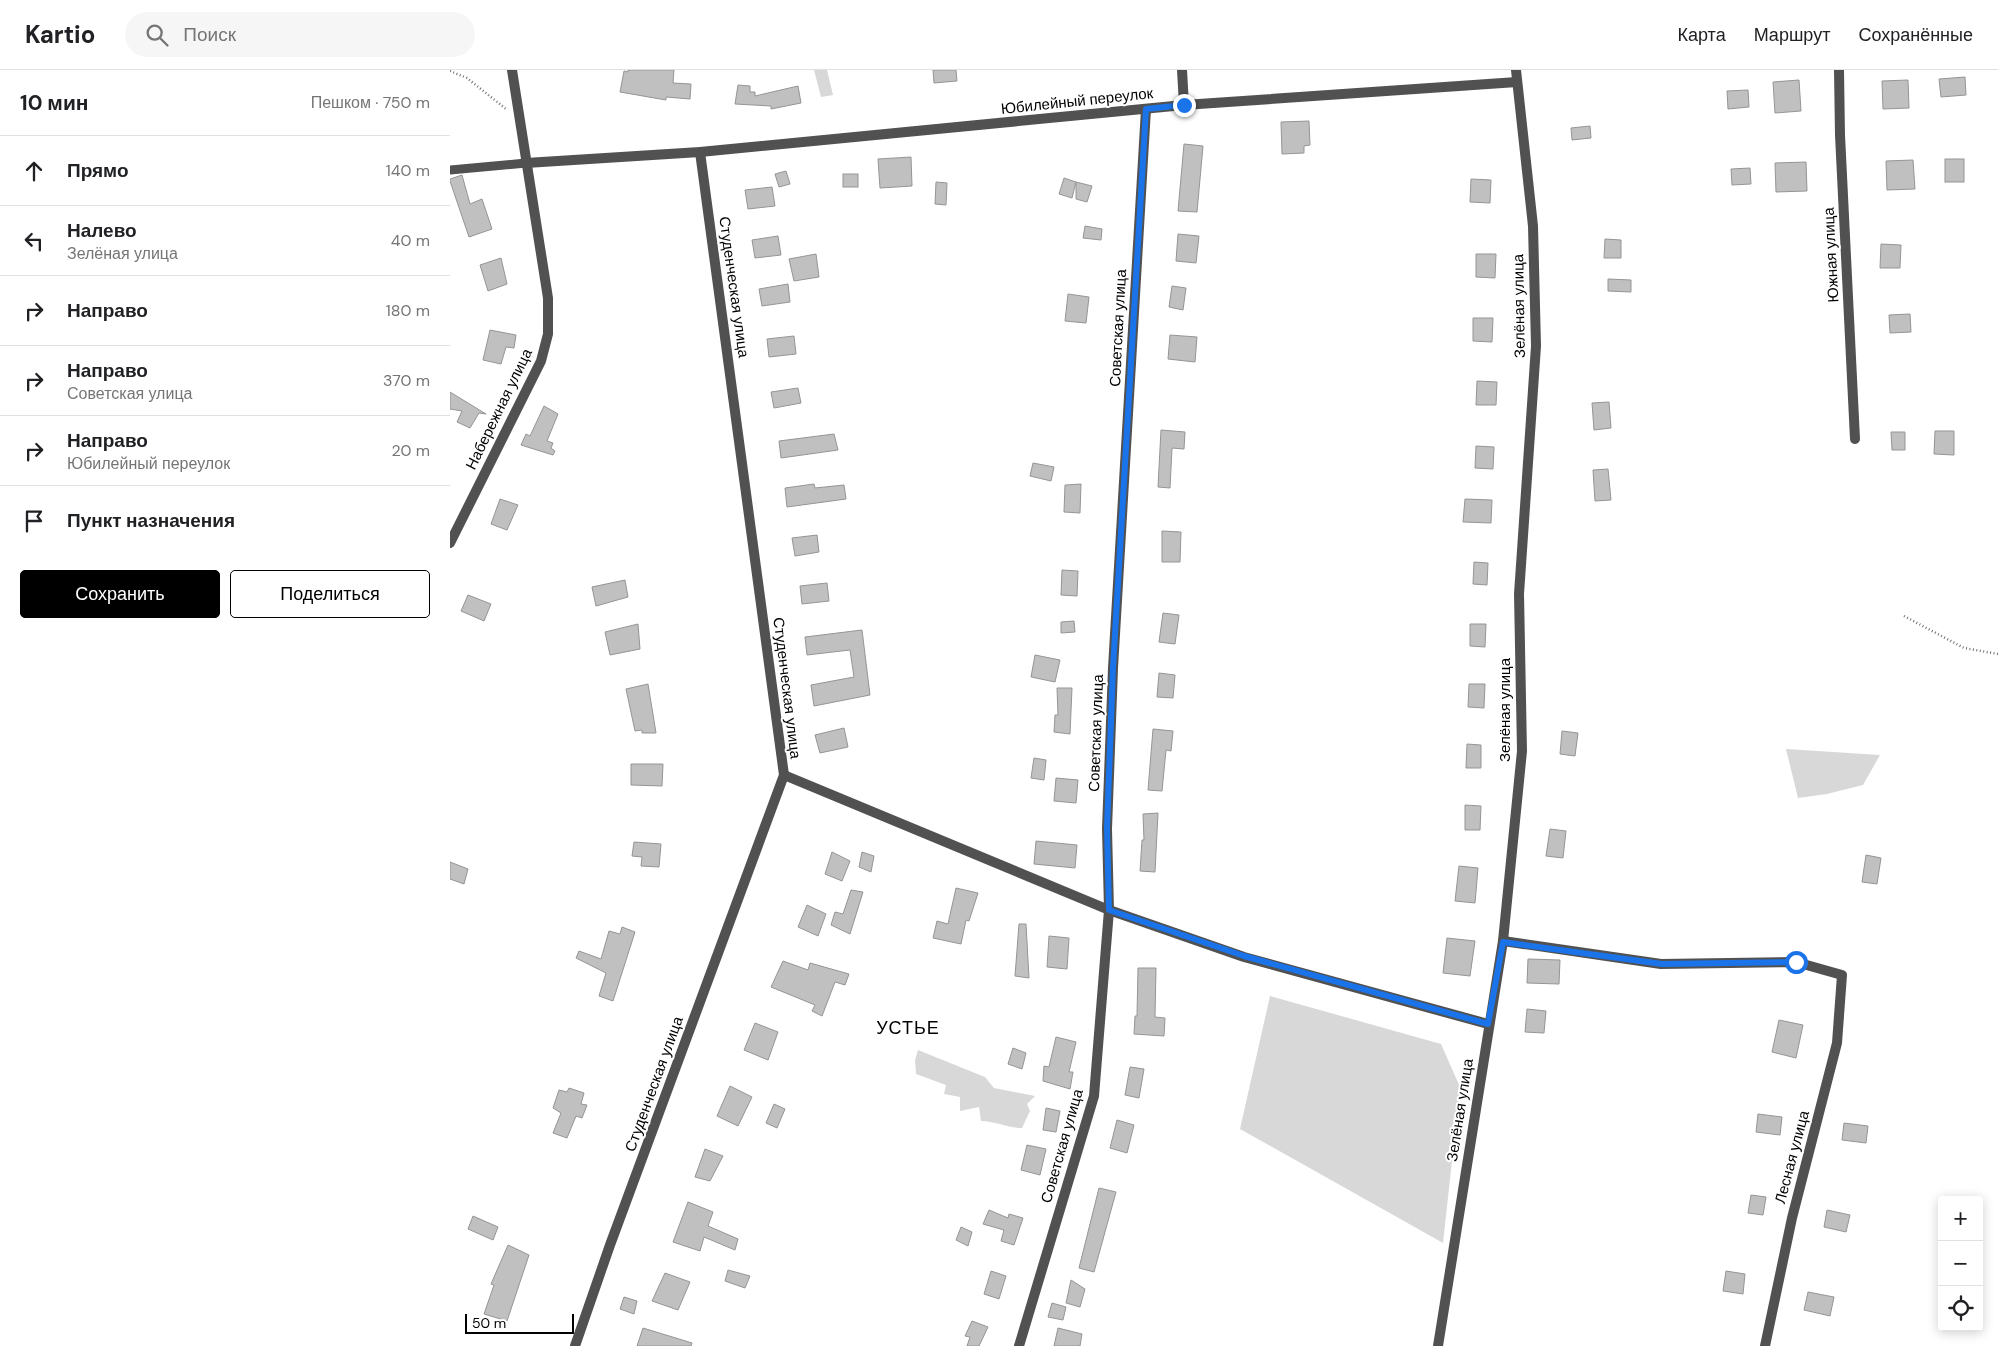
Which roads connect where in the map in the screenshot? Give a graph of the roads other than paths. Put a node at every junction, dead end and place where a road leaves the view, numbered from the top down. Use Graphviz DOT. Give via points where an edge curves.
graph roads {
  1 [pos="512,70"];
  2 [pos="1182,70"];
  3 [pos="1516,70"];
  4 [pos="1840,70"];
  5 [pos="1517,82"];
  6 [pos="1184,105"];
  7 [pos="1146,109"];
  8 [pos="700,152"];
  9 [pos="526,163"];
  10 [pos="450,170"];
  11 [pos="1855,439"];
  12 [pos="450,543"];
  13 [pos="784,775"];
  14 [pos="1109,910"];
  15 [pos="1503,942"];
  16 [pos="1488,1024"];
  17 [pos="575,1346"];
  18 [pos="1018,1346"];
  19 [pos="1438,1346"];
  20 [pos="1765,1346"];
  1 -- 9 [label="street, Набережная улица"];
  2 -- 6 [label="street"];
  3 -- 5 [label="street, Зелёная улица"];
  4 -- 11 [label="street, Южная улица" via="1840,135"];
  5 -- 6 [label="street, Юбилейный переулок"];
  5 -- 15 [label="street, Зелёная улица" via="1533,226 1536,346 1519,594 1522,751"];
  6 -- 7 [label="street, Юбилейный переулок"];
  7 -- 8 [label="street, Юбилейный переулок"];
  7 -- 14 [label="street, Советская улица" via="1113,668 1107,828"];
  8 -- 9 [label="street, Юбилейный переулок"];
  8 -- 13 [label="street, Студенческая улица"];
  9 -- 10 [label="lane"];
  9 -- 12 [label="street, Набережная улица" via="548,298 548,334 541,361"];
  13 -- 14 [label="street"];
  13 -- 17 [label="street, Студенческая улица"];
  14 -- 16 [label="street" via="1244,956"];
  14 -- 18 [label="street, Советская улица" via="1094,1096"];
  15 -- 16 [label="street, Зелёная улица"];
  15 -- 20 [label="street, Лесная улица" via="1662,964 1796,962 1842,975 1837,1043 1792,1218"];
  16 -- 19 [label="street, Зелёная улица"];
}
